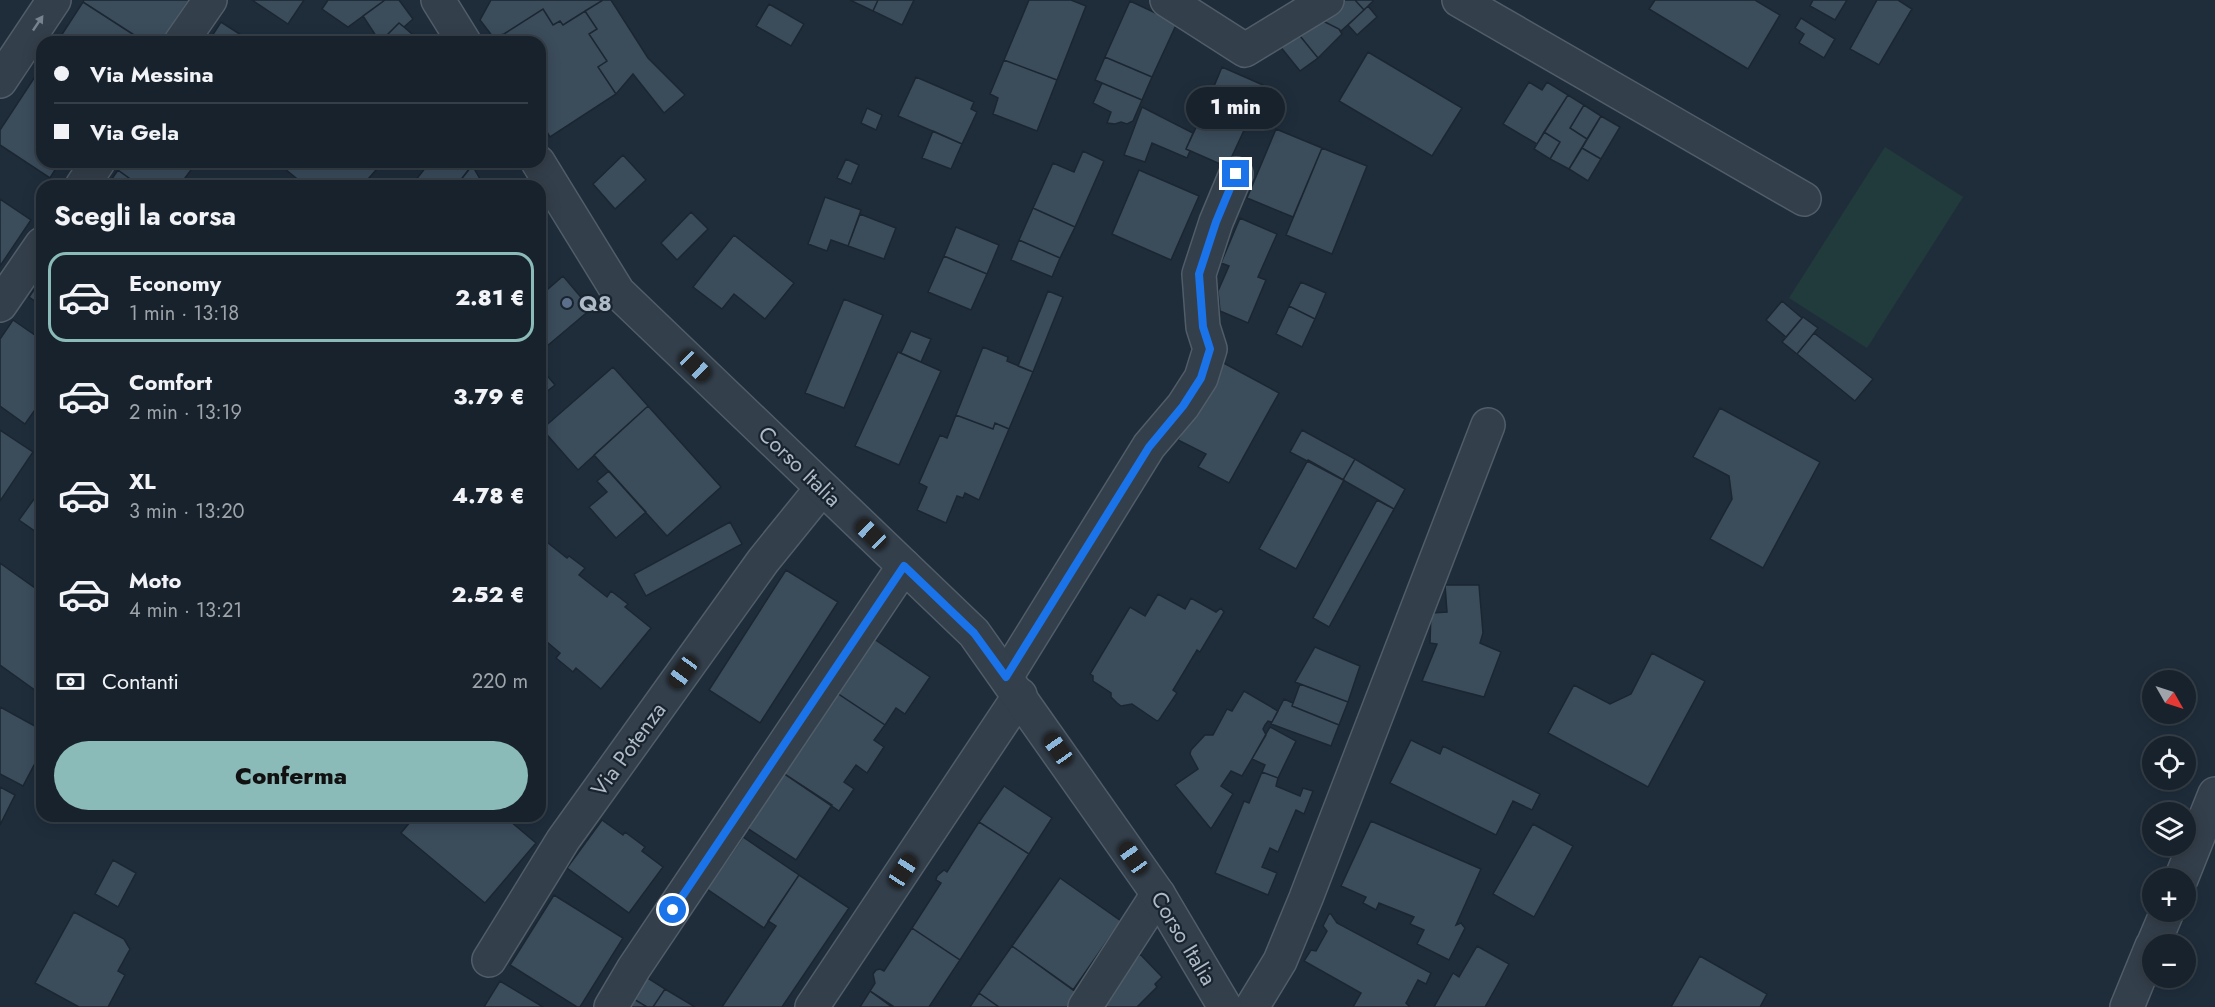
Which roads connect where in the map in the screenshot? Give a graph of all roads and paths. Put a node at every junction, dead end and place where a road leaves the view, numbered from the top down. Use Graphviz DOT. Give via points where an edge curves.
graph roads {
  1 [pos="54,0"];
  2 [pos="210,0"];
  3 [pos="438,0"];
  4 [pos="1167,0"];
  5 [pos="1327,0"];
  6 [pos="1459,0"];
  7 [pos="185,36"];
  8 [pos="460,36"];
  9 [pos="0,81"];
  10 [pos="542,168"];
  11 [pos="1236,174"];
  12 [pos="1804,199"];
  13 [pos="36,253"];
  14 [pos="0,305"];
  15 [pos="1488,425"];
  16 [pos="822,488"];
  17 [pos="904,566"];
  18 [pos="1013,686"];
  19 [pos="2215,794"];
  20 [pos="2205,850"];
  21 [pos="2190,868"];
  22 [pos="1158,894"];
  23 [pos="489,960"];
  24 [pos="2142,972"];
  25 [pos="611,1007"];
  26 [pos="812,1007"];
  27 [pos="1085,1007"];
  28 [pos="1225,1007"];
  29 [pos="1252,1007"];
  30 [pos="2127,1007"];
  9 -- 1 [label="street, one-way"];
  2 -- 7 [label="street"];
  3 -- 8 [label="street"];
  4 -- 5 [label="street" via="1245,50"];
  6 -- 12 [label="street"];
  10 -- 16 [label="street, Corso Italia" via="618,292"];
  11 -- 18 [label="street" via="1199,274 1203,327 1210,349 1201,378 1149,447"];
  13 -- 14 [label="street"];
  15 -- 29 [label="street" via="1306,898 1280,961"];
  16 -- 17 [label="street, Corso Italia"];
  16 -- 23 [label="street, Via Potenza" via="763,561 563,840"];
  17 -- 18 [label="street, Corso Italia" via="974,633"];
  17 -- 25 [label="street"];
  18 -- 22 [label="street, Corso Italia"];
  18 -- 26 [label="street"];
  19 -- 20 [label="street"];
  20 -- 21 [label="street"];
  22 -- 27 [label="street"];
  22 -- 28 [label="street, Corso Italia"];
  24 -- 30 [label="street"];
}
